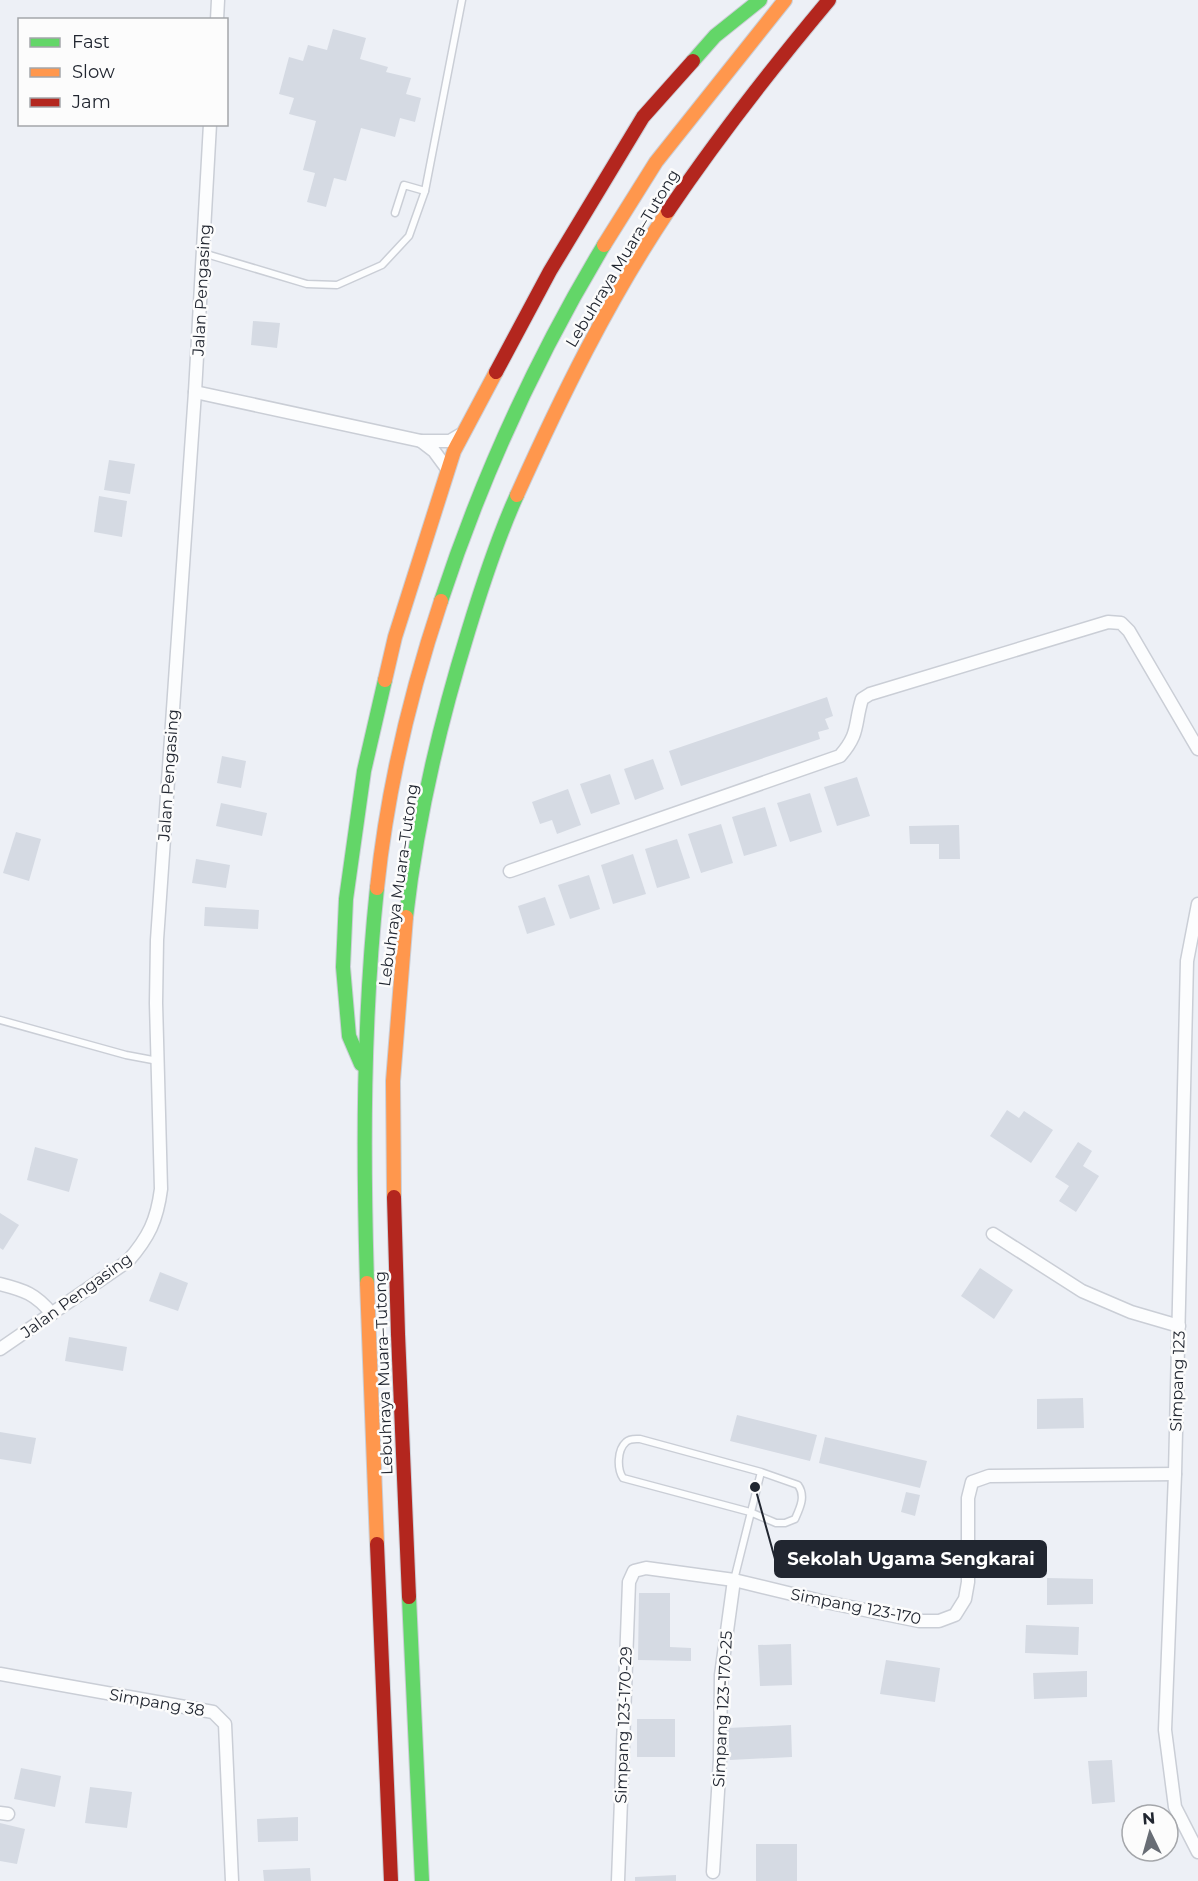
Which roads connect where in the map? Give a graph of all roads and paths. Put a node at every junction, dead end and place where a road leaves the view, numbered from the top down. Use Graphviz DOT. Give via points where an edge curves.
graph roads {
  1 [pos="218,0"];
  2 [pos="462,0"];
  3 [pos="760,0"];
  4 [pos="785,0"];
  5 [pos="829,0"];
  6 [pos="217,18"];
  7 [pos="210,126"];
  8 [pos="425,191"];
  9 [pos="395,213"];
  10 [pos="202,253"];
  11 [pos="195,392"];
  12 [pos="464,433"];
  13 [pos="421,441"];
  14 [pos="448,470"];
  15 [pos="1198,749"];
  16 [pos="510,871"];
  17 [pos="1198,904"];
  18 [pos="0,1020"];
  19 [pos="159,1061"];
  20 [pos="363,1071"];
  21 [pos="993,1234"];
  22 [pos="0,1284"];
  23 [pos="52,1314"];
  24 [pos="1179,1326"];
  25 [pos="0,1349"];
  26 [pos="761,1472"];
  27 [pos="1175,1474"];
  28 [pos="750,1512"];
  29 [pos="634,1571"];
  30 [pos="734,1580"];
  31 [pos="0,1674"];
  32 [pos="1198,1852"];
  33 [pos="713,1872"];
  34 [pos="232,1881"];
  35 [pos="392,1881"];
  36 [pos="422,1881"];
  37 [pos="618,1881"];
  1 -- 6 [label="street"];
  2 -- 8 [label="lane"];
  3 -- 12 [label="highway" via="715,36 643,117 550,272"];
  4 -- 20 [label="highway, Lebuhraya Muara–Tutong" via="640,187 557,326 508,424 463,537 429,641 389,807"];
  5 -- 36 [label="highway, Lebuhraya Muara–Tutong" via="737,111 682,189 592,333 542,436 496,547 464,638 435,747 410,896 393,1083 397,1311"];
  7 -- 10 [label="street, Jalan Pengasing"];
  8 -- 9 [label="lane" via="404,185"];
  8 -- 10 [label="lane" via="409,236 382,265 337,285 307,284"];
  10 -- 11 [label="street, Jalan Pengasing"];
  11 -- 13 [label="street"];
  11 -- 19 [label="street, Jalan Pengasing" via="157,940"];
  12 -- 13 [label="street" via="450,441"];
  12 -- 14 [label="highway"];
  13 -- 14 [label="street"];
  14 -- 20 [label="highway" via="393,648 364,771 346,899 343,967 349,1036"];
  15 -- 16 [label="street" via="1129,631 1121,623 1108,622 870,694 862,699 858,728 840,756"];
  17 -- 24 [label="street, Simpang 123" via="1187,961"];
  18 -- 19 [label="lane"];
  19 -- 23 [label="street, Jalan Pengasing" via="161,1189 152,1229 128,1261"];
  20 -- 35 [label="highway, Lebuhraya Muara–Tutong" via="366,1283"];
  21 -- 24 [label="street" via="1082,1291 1131,1312"];
  22 -- 23 [label="street" via="41,1299"];
  23 -- 25 [label="street, Jalan Pengasing"];
  24 -- 27 [label="street, Simpang 123"];
  26 -- 28 [label="lane, Simpang 123-170-25"];
  26 -- 28 [label="lane" via="798,1485 800,1507 795,1519 785,1522"];
  26 -- 28 [label="lane" via="640,1439 630,1439 621,1450 618,1467 622,1478"];
  27 -- 30 [label="street, Simpang 123-170" via="988,1476 972,1482 968,1498 965,1599 955,1615 939,1621 919,1621"];
  27 -- 32 [label="street, Simpang 123" via="1165,1730 1175,1807"];
  28 -- 30 [label="lane, Simpang 123-170-25"];
  29 -- 30 [label="street, Simpang 123-170" via="646,1568"];
  29 -- 37 [label="street, Simpang 123-170-29" via="629,1582"];
  30 -- 33 [label="street, Simpang 123-170-25" via="722,1675"];
  31 -- 34 [label="street, Simpang 38" via="213,1712 225,1724"];
}
